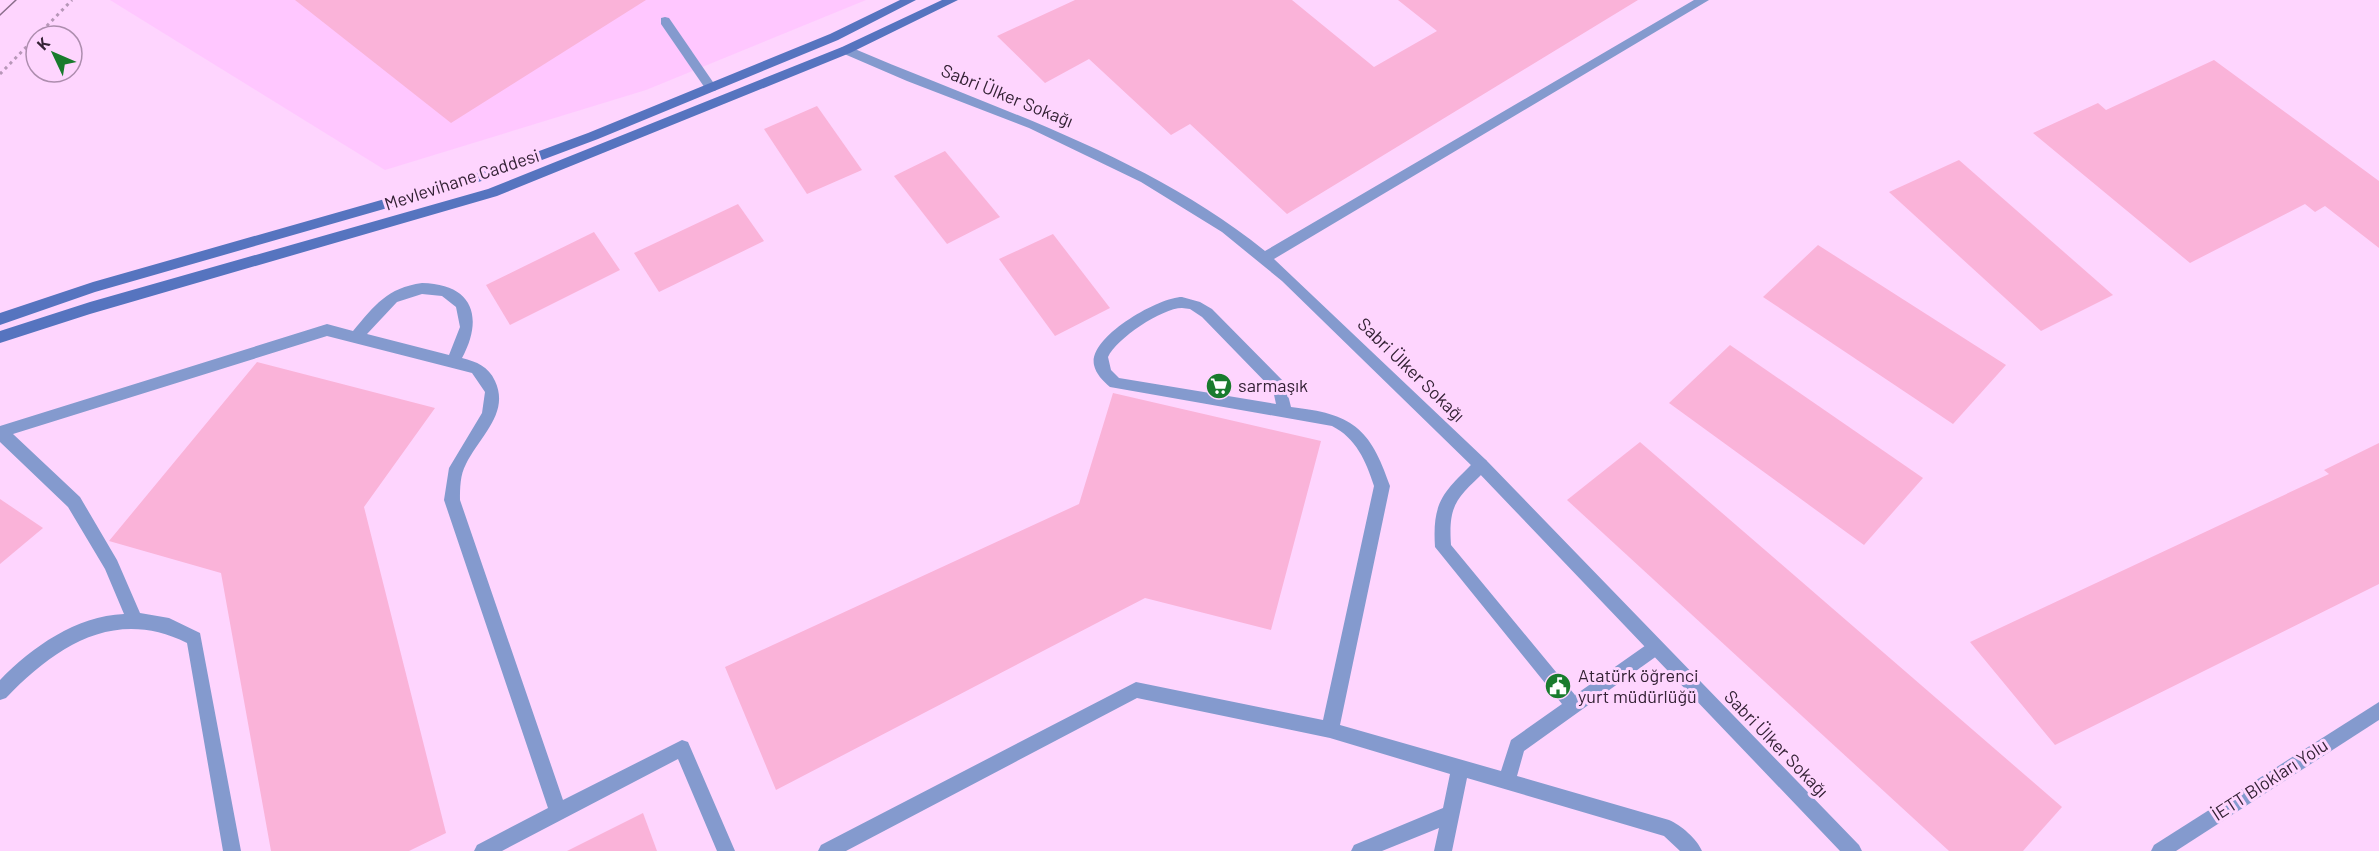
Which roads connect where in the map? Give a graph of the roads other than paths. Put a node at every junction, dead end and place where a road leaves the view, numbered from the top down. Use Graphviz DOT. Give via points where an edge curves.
graph roads {
  1 [pos="910,0"];
  2 [pos="952,0"];
  3 [pos="1704,0"];
  4 [pos="665,21"];
  5 [pos="834,37"];
  6 [pos="846,50"];
  7 [pos="711,88"];
  8 [pos="720,101"];
  9 [pos="388,203"];
  10 [pos="389,224"];
  11 [pos="1264,258"];
  12 [pos="0,319"];
  13 [pos="356,337"];
  14 [pos="0,338"];
  15 [pos="453,362"];
  16 [pos="1285,412"];
  17 [pos="0,432"];
  18 [pos="1481,465"];
  19 [pos="134,620"];
  20 [pos="1655,648"];
  21 [pos="0,692"];
  22 [pos="1574,705"];
  23 [pos="2379,710"];
  24 [pos="1330,730"];
  25 [pos="1460,768"];
  26 [pos="1507,782"];
  27 [pos="558,812"];
  28 [pos="1450,814"];
  29 [pos="232,851"];
  30 [pos="483,851"];
  31 [pos="726,851"];
  32 [pos="827,851"];
  33 [pos="1360,851"];
  34 [pos="1443,851"];
  35 [pos="1693,851"];
  36 [pos="1853,851"];
  37 [pos="2160,851"];
  1 -- 5 [label="street, Mevlevihane Caddesi"];
  2 -- 6 [label="street, Mevlevihane Caddesi"];
  3 -- 11 [label="street"];
  4 -- 7 [label="street"];
  5 -- 6 [label="street"];
  5 -- 7 [label="street, Mevlevihane Caddesi"];
  6 -- 8 [label="street, Mevlevihane Caddesi"];
  6 -- 11 [label="street, Sabri Ülker Sokağı" via="1034,125 1146,179 1227,228"];
  7 -- 8 [label="street"];
  7 -- 9 [label="street, Mevlevihane Caddesi" via="494,173"];
  8 -- 10 [label="street, Mevlevihane Caddesi" via="492,193"];
  9 -- 10 [label="street"];
  9 -- 12 [label="street, Mevlevihane Caddesi" via="93,287"];
  10 -- 14 [label="street, Mevlevihane Caddesi" via="90,308"];
  11 -- 18 [label="street, Sabri Ülker Sokağı"];
  13 -- 15 [label="street"];
  13 -- 15 [label="street" via="398,295 437,287 455,296 467,315 464,342"];
  13 -- 17 [label="street" via="327,330"];
  15 -- 27 [label="street" via="477,368 491,384 493,394 489,417 455,471 452,500"];
  16 -- 16 [label="street" via="1115,383 1103,369 1102,350 1160,307 1172,303 1193,305 1207,313 1280,387"];
  16 -- 24 [label="street" via="1337,421 1367,450 1382,486"];
  17 -- 19 [label="street" via="74,502 111,564"];
  18 -- 20 [label="street, Sabri Ülker Sokağı"];
  18 -- 22 [label="street" via="1444,504 1440,521 1443,547"];
  19 -- 21 [label="street" via="108,623 56,645 31,662"];
  19 -- 29 [label="street" via="157,620 194,638"];
  20 -- 22 [label="street"];
  20 -- 36 [label="street, Sabri Ülker Sokağı"];
  22 -- 26 [label="street" via="1517,746"];
  23 -- 37 [label="street, İETT Blokları Yolu"];
  24 -- 25 [label="street"];
  24 -- 32 [label="street" via="1136,690"];
  25 -- 26 [label="street"];
  25 -- 28 [label="street"];
  26 -- 35 [label="street" via="1670,829"];
  27 -- 30 [label="street"];
  27 -- 31 [label="street" via="682,748"];
  28 -- 33 [label="street"];
  28 -- 34 [label="street"];
}
